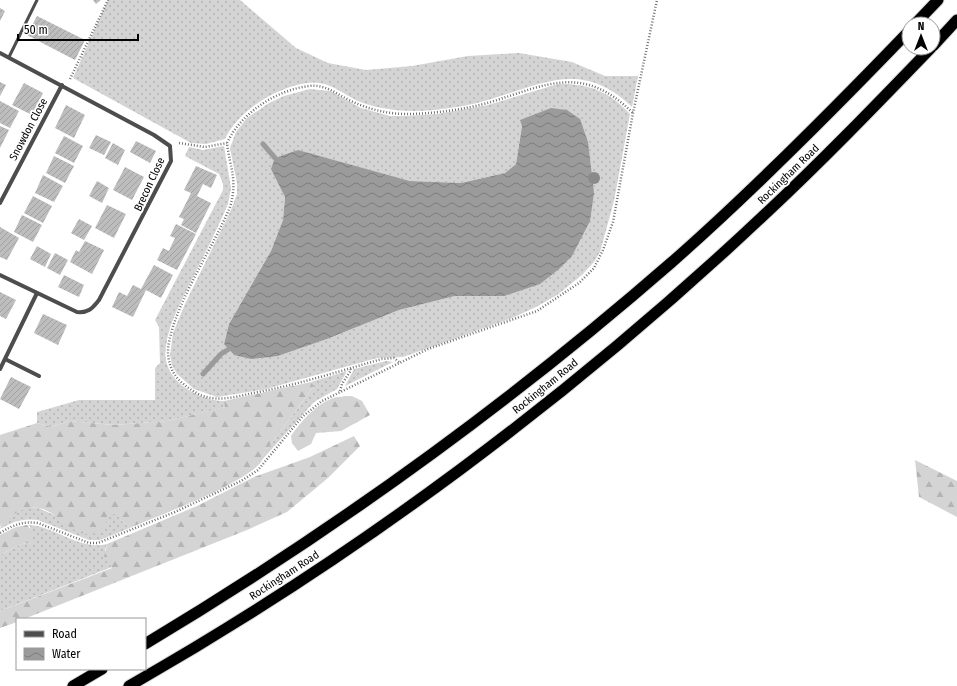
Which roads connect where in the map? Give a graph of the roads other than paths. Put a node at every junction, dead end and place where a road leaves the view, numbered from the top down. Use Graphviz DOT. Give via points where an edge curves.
graph roads {
  1 [pos="37,0"];
  2 [pos="938,0"];
  3 [pos="923,16"];
  4 [pos="957,20"];
  5 [pos="941,37"];
  6 [pos="901,39"];
  7 [pos="0,53"];
  8 [pos="923,56"];
  9 [pos="9,57"];
  10 [pos="62,85"];
  11 [pos="0,203"];
  12 [pos="0,275"];
  13 [pos="37,293"];
  14 [pos="5,359"];
  15 [pos="0,369"];
  16 [pos="39,376"];
  17 [pos="146,643"];
  18 [pos="100,670"];
  19 [pos="72,686"];
  20 [pos="129,686"];
  1 -- 9 [label="lane"];
  2 -- 3 [label="highway"];
  4 -- 5 [label="highway"];
  6 -- 17 [label="highway, Rockingham Road" via="832,111 745,195 673,261 592,329 462,433 357,509 219,600"];
  7 -- 9 [label="street, Brecon Close"];
  8 -- 20 [label="highway, Rockingham Road" via="840,142 688,284 486,450 301,580"];
  9 -- 10 [label="street, Brecon Close"];
  10 -- 11 [label="street, Snowdon Close"];
  10 -- 13 [label="street, Brecon Close" via="170,146 171,160 99,300 91,310 77,312"];
  12 -- 13 [label="street, Brecon Close"];
  13 -- 14 [label="street"];
  14 -- 15 [label="street"];
  14 -- 16 [label="street"];
  18 -- 19 [label="highway"];
}
